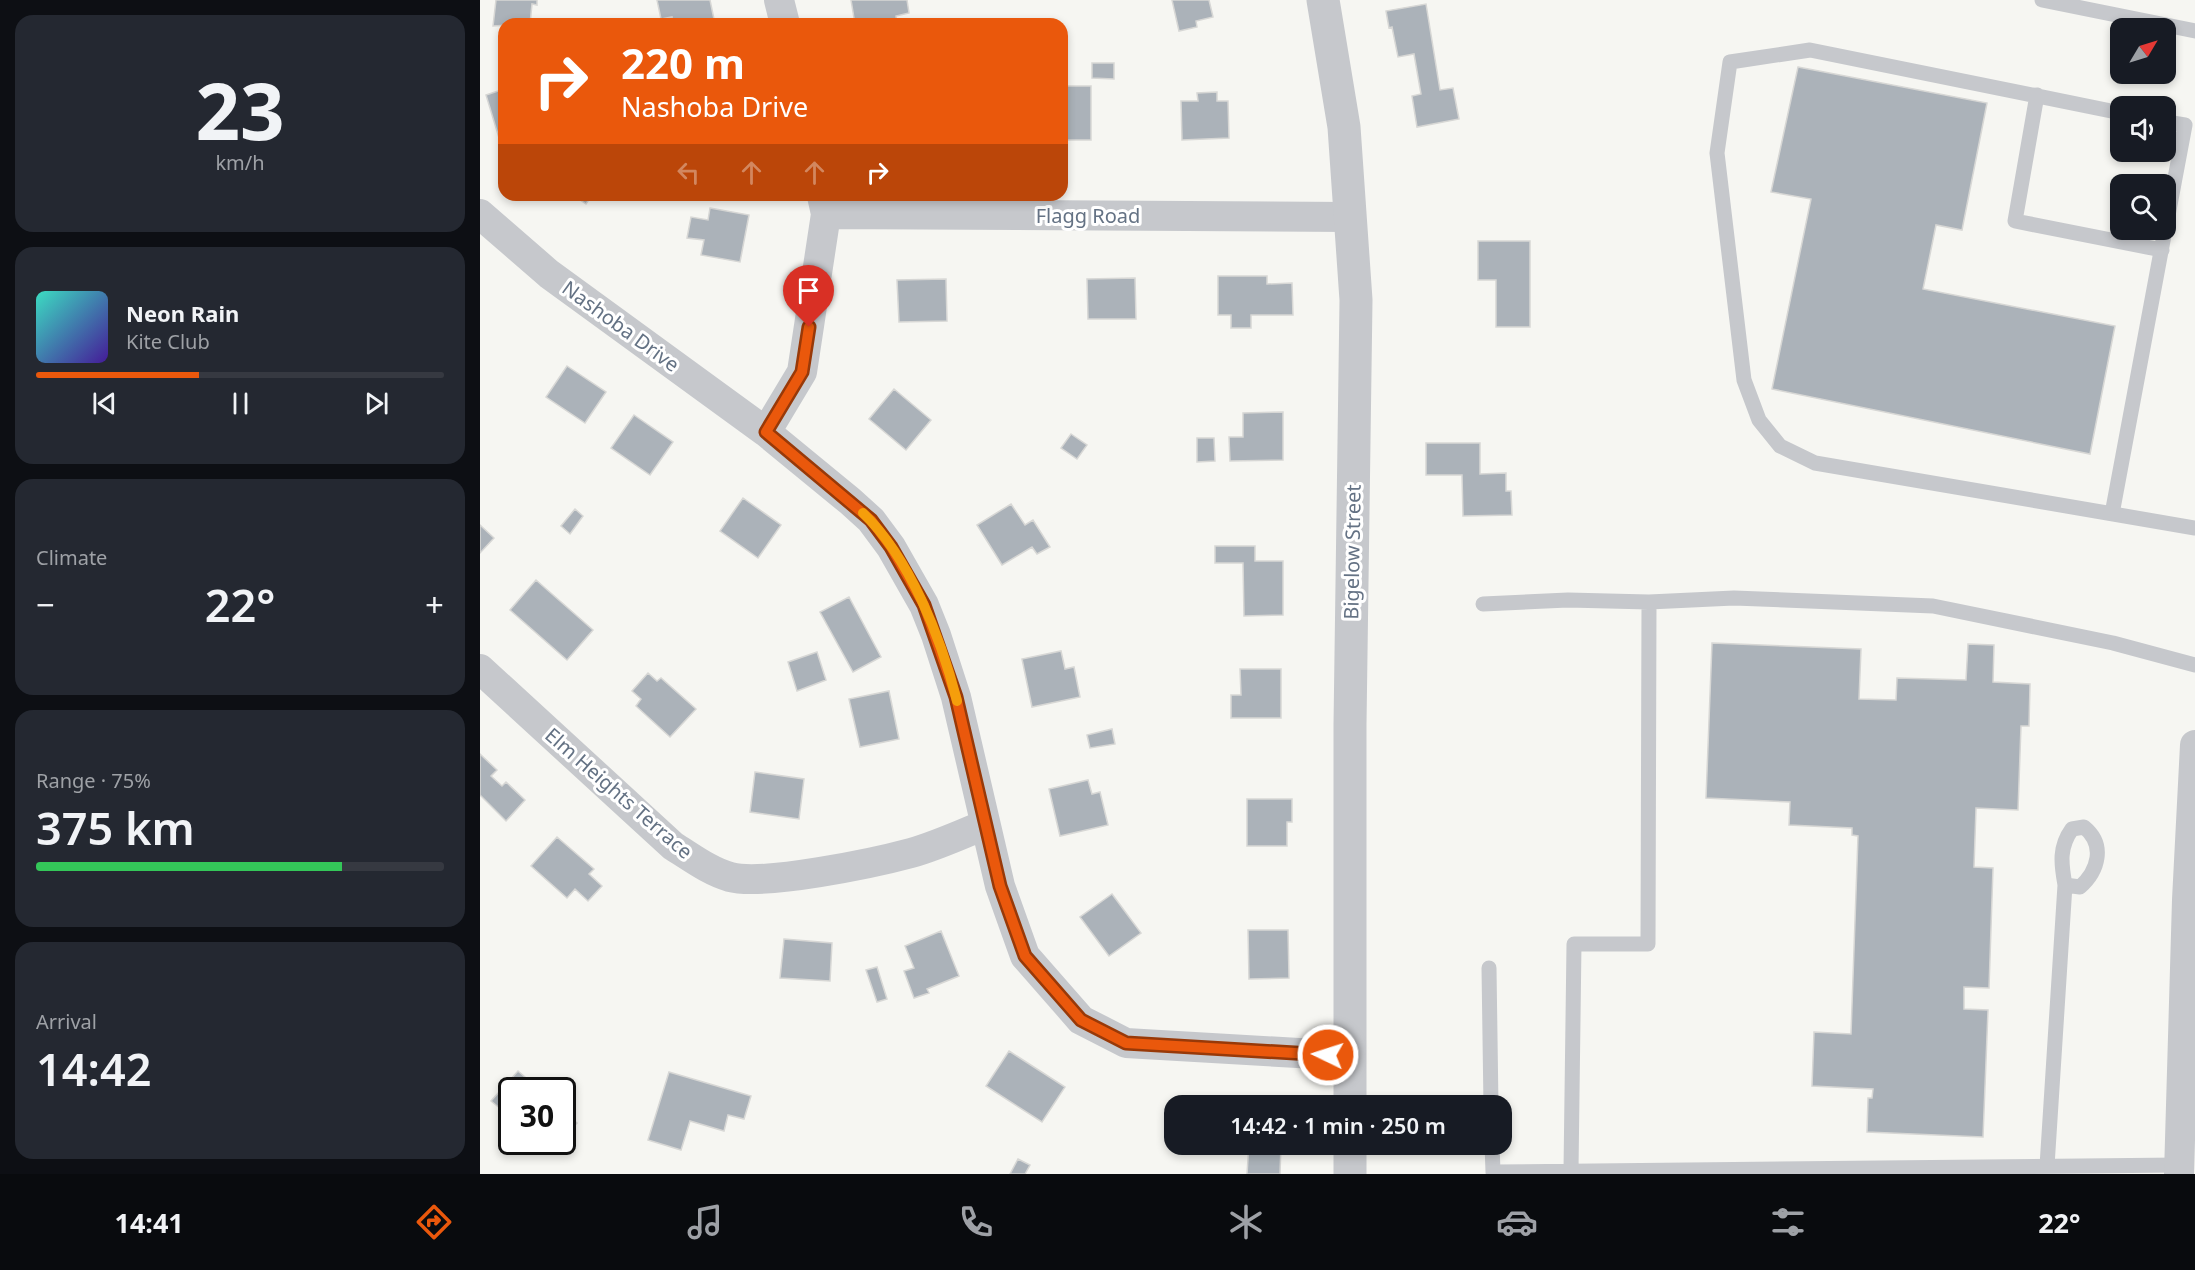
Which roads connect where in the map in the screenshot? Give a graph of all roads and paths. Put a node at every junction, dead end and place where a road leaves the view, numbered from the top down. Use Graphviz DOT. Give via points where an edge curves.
graph roads {
  1 [pos="779,0"];
  2 [pos="1323,0"];
  3 [pos="2042,0"];
  4 [pos="784,18"];
  5 [pos="2195,31"];
  6 [pos="2037,95"];
  7 [pos="2110,110"];
  8 [pos="2176,124"];
  9 [pos="2176,174"];
  10 [pos="824,205"];
  11 [pos="480,214"];
  12 [pos="1350,217"];
  13 [pos="2164,240"];
  14 [pos="2162,250"];
  15 [pos="766,432"];
  16 [pos="2112,514"];
  17 [pos="2195,528"];
  18 [pos="1648,602"];
  19 [pos="1483,604"];
  20 [pos="2195,665"];
  21 [pos="480,669"];
  22 [pos="2194,752"];
  23 [pos="984,825"];
  24 [pos="2065,885"];
  25 [pos="1489,968"];
  26 [pos="1350,1056"];
  27 [pos="1350,1095"];
  28 [pos="1491,1095"];
  29 [pos="1350,1155"];
  30 [pos="1492,1155"];
  31 [pos="2047,1166"];
  32 [pos="1571,1170"];
  33 [pos="2179,1170"];
  34 [pos="1350,1174"];
  1 -- 4 [label="street"];
  2 -- 12 [label="street, Bigelow Street" via="1344,127"];
  3 -- 5 [label="lane"];
  6 -- 7 [label="lane"];
  6 -- 14 [label="lane" via="2015,221"];
  6 -- 16 [label="lane" via="1810,50 1730,62 1717,153 1744,380 1760,420 1780,446 1815,463"];
  8 -- 9 [label="lane" via="2185,125"];
  10 -- 12 [label="street, Flagg Road"];
  10 -- 15 [label="street" via="802,372"];
  11 -- 15 [label="street, Nashoba Drive" via="549,274"];
  12 -- 26 [label="street, Bigelow Street" via="1356,300"];
  13 -- 14 [label="lane"];
  14 -- 16 [label="lane"];
  15 -- 23 [label="street, Nashoba Drive" via="871,520 919,596 956,697"];
  16 -- 17 [label="lane"];
  18 -- 19 [label="lane"];
  18 -- 20 [label="lane" via="1734,598 1933,606 2113,643"];
  18 -- 32 [label="lane" via="1648,944 1574,944"];
  21 -- 23 [label="street, Elm Heights Terrace" via="673,846 731,877 750,880 790,876 910,853"];
  22 -- 33 [label="street"];
  23 -- 26 [label="street, Nashoba Drive" via="1025,956 1081,1020 1126,1043"];
  24 -- 31 [label="lane"];
  25 -- 28 [label="lane"];
  26 -- 27 [label="street, Bigelow Street"];
  29 -- 34 [label="street"];
  30 -- 32 [label="lane" via="1492,1172"];
  31 -- 32 [label="lane"];
  31 -- 33 [label="lane"];
}
